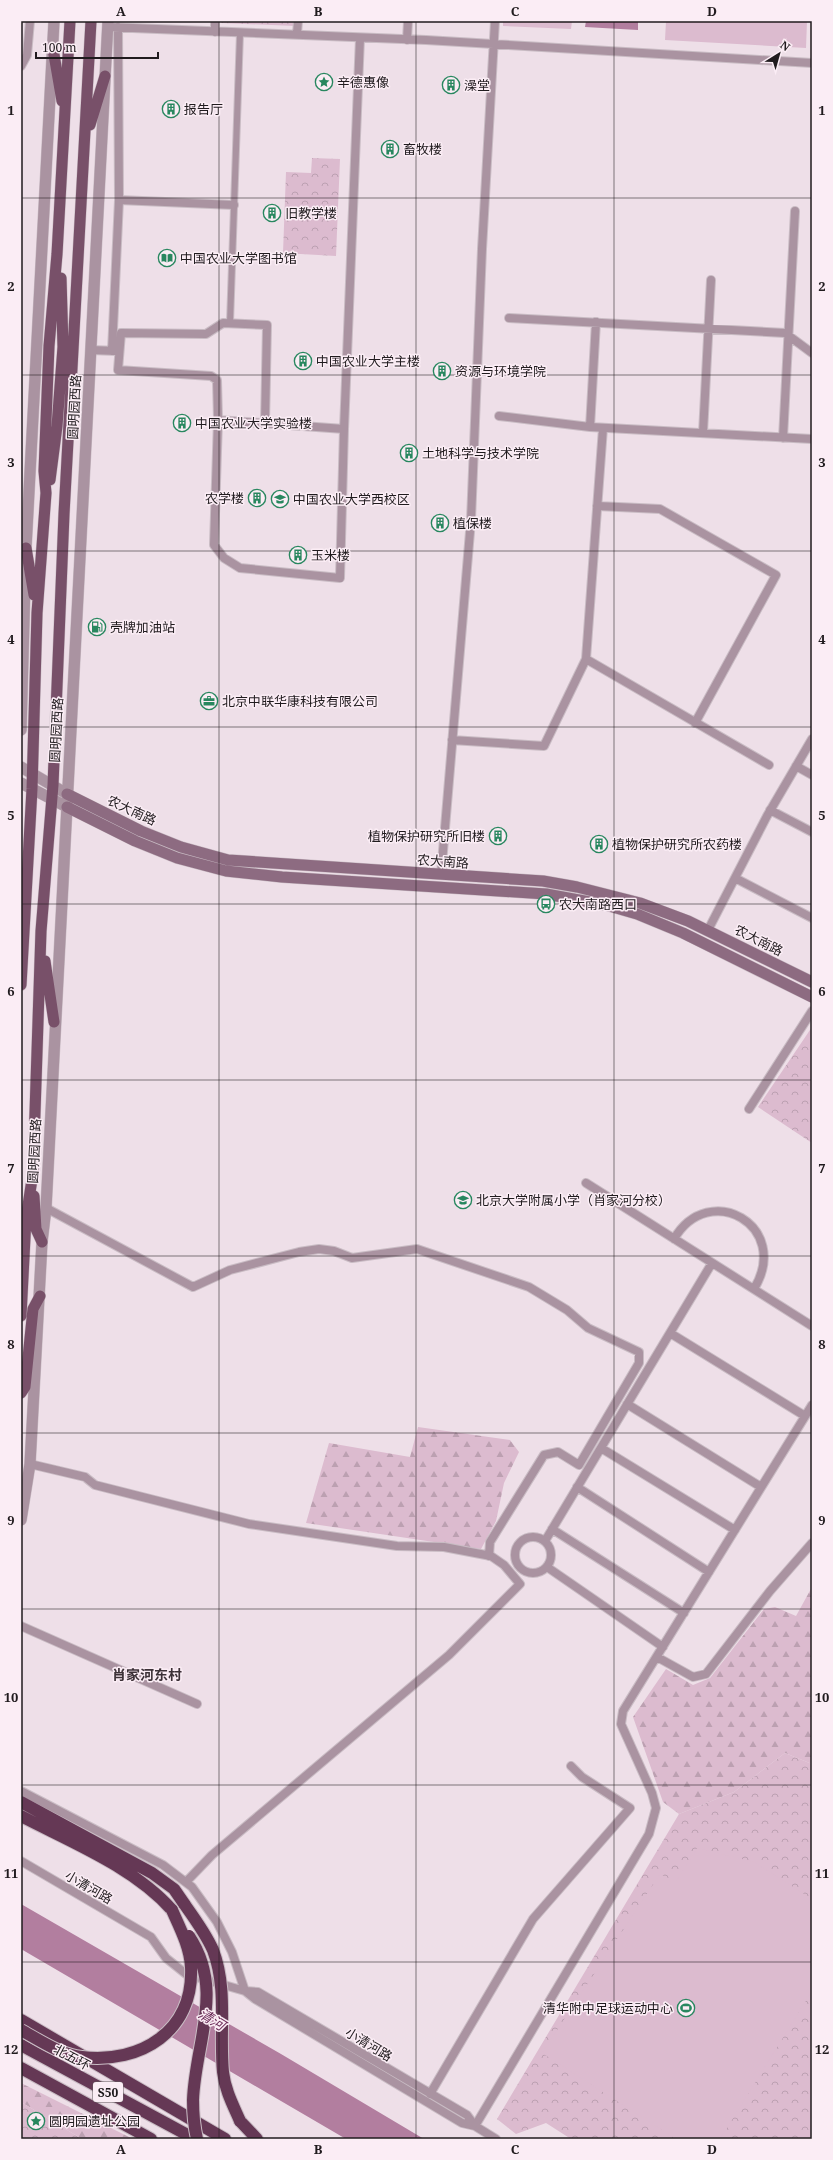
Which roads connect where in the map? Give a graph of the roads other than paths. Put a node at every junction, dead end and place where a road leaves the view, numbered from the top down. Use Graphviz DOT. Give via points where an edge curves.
graph roads {
  1 [pos="30,21"];
  2 [pos="54,21"];
  3 [pos="70,21"];
  4 [pos="91,21"];
  5 [pos="215,21"];
  6 [pos="298,21"];
  7 [pos="408,21"];
  8 [pos="495,21"];
  9 [pos="111,25"];
  10 [pos="215,32"];
  11 [pos="240,33"];
  12 [pos="297,34"];
  13 [pos="360,38"];
  14 [pos="407,40"];
  15 [pos="494,46"];
  16 [pos="52,49"];
  17 [pos="812,63"];
  18 [pos="21,66"];
  19 [pos="105,76"];
  20 [pos="66,120"];
  21 [pos="86,139"];
  22 [pos="119,200"];
  23 [pos="234,205"];
  24 [pos="795,211"];
  25 [pos="711,280"];
  26 [pos="509,318"];
  27 [pos="596,322"];
  28 [pos="230,323"];
  29 [pos="708,328"];
  30 [pos="789,336"];
  31 [pos="91,350"];
  32 [pos="116,351"];
  33 [pos="812,353"];
  34 [pos="499,416"];
  35 [pos="218,420"];
  36 [pos="265,423"];
  37 [pos="590,427"];
  38 [pos="603,428"];
  39 [pos="344,429"];
  40 [pos="703,433"];
  41 [pos="783,438"];
  42 [pos="812,440"];
  43 [pos="597,506"];
  44 [pos="26,548"];
  45 [pos="37,613"];
  46 [pos="586,660"];
  47 [pos="695,723"];
  48 [pos="21,730"];
  49 [pos="812,739"];
  50 [pos="452,740"];
  51 [pos="769,765"];
  52 [pos="796,766"];
  53 [pos="21,767"];
  54 [pos="32,774"];
  55 [pos="812,775"];
  56 [pos="21,783"];
  57 [pos="53,786"];
  58 [pos="32,789"];
  59 [pos="67,794"];
  60 [pos="52,800"];
  61 [pos="67,807"];
  62 [pos="770,810"];
  63 [pos="812,832"];
  64 [pos="441,875"];
  65 [pos="735,878"];
  66 [pos="812,918"];
  67 [pos="708,930"];
  68 [pos="41,931"];
  69 [pos="812,982"];
  70 [pos="21,985"];
  71 [pos="812,997"];
  72 [pos="812,1011"];
  73 [pos="54,1022"];
  74 [pos="749,1109"];
  75 [pos="33,1174"];
  76 [pos="586,1183"];
  77 [pos="46,1208"];
  78 [pos="674,1239"];
  79 [pos="42,1242"];
  80 [pos="712,1263"];
  81 [pos="754,1290"];
  82 [pos="40,1296"];
  83 [pos="21,1316"];
  84 [pos="812,1326"];
  85 [pos="670,1333"];
  86 [pos="21,1393"];
  87 [pos="627,1404"];
  88 [pos="812,1404"];
  89 [pos="805,1416"];
  90 [pos="601,1448"];
  91 [pos="30,1464"];
  92 [pos="577,1487"];
  93 [pos="761,1487"];
  94 [pos="21,1520"];
  95 [pos="552,1529"];
  96 [pos="735,1530"];
  97 [pos="545,1541"];
  98 [pos="812,1542"];
  99 [pos="489,1556"];
  100 [pos="547,1567"];
  101 [pos="526,1572"];
  102 [pos="709,1572"];
  103 [pos="520,1584"];
  104 [pos="684,1613"];
  105 [pos="21,1626"];
  106 [pos="663,1646"];
  107 [pos="657,1657"];
  108 [pos="197,1704"];
  109 [pos="571,1766"];
  110 [pos="21,1791"];
  111 [pos="21,1802"];
  112 [pos="21,1816"];
  113 [pos="21,1861"];
  114 [pos="186,1882"];
  115 [pos="172,1910"];
  116 [pos="245,1991"];
  117 [pos="21,2020"];
  118 [pos="21,2030"];
  119 [pos="21,2045"];
  120 [pos="21,2069"];
  121 [pos="430,2094"];
  122 [pos="476,2126"];
  123 [pos="151,2139"];
  124 [pos="196,2139"];
  125 [pos="225,2139"];
  126 [pos="257,2139"];
  127 [pos="496,2139"];
  1 -- 18 [label="street" via="27,55"];
  2 -- 16 [label="street"];
  3 -- 20 [label="main road, 圆明园西路"];
  4 -- 21 [label="main road, 圆明园西路"];
  5 -- 10 [label="street"];
  6 -- 12 [label="street"];
  7 -- 14 [label="street"];
  8 -- 15 [label="street"];
  9 -- 10 [label="street"];
  9 -- 19 [label="street, 圆明园西路"];
  9 -- 22 [label="street"];
  10 -- 11 [label="street"];
  11 -- 12 [label="street"];
  11 -- 23 [label="street"];
  12 -- 13 [label="street"];
  13 -- 14 [label="street"];
  13 -- 39 [label="street"];
  14 -- 15 [label="street"];
  15 -- 17 [label="street"];
  15 -- 50 [label="street" via="470,520"];
  16 -- 20 [label="main road"];
  16 -- 44 [label="street"];
  19 -- 21 [label="main road"];
  19 -- 31 [label="street, 圆明园西路"];
  20 -- 45 [label="main road, 圆明园西路" via="58,254 62,282 63,347 51,477 46,493"];
  21 -- 57 [label="main road, 圆明园西路" via="64,514"];
  22 -- 23 [label="street"];
  22 -- 32 [label="street"];
  23 -- 28 [label="street"];
  24 -- 30 [label="street"];
  25 -- 29 [label="street"];
  26 -- 27 [label="street"];
  27 -- 29 [label="street"];
  27 -- 37 [label="street"];
  28 -- 32 [label="street" via="223,323 206,334 121,332"];
  28 -- 36 [label="street" via="267,325"];
  29 -- 30 [label="street" via="785,333"];
  29 -- 40 [label="street"];
  30 -- 33 [label="street"];
  30 -- 41 [label="street"];
  31 -- 32 [label="street"];
  31 -- 59 [label="street, 圆明园西路"];
  32 -- 35 [label="street" via="118,370 211,376 217,380"];
  34 -- 37 [label="street"];
  35 -- 36 [label="street"];
  35 -- 39 [label="street" via="214,545 221,554 240,568 340,578"];
  36 -- 39 [label="street"];
  37 -- 38 [label="street"];
  38 -- 40 [label="street"];
  38 -- 43 [label="street"];
  40 -- 41 [label="street"];
  41 -- 42 [label="street"];
  43 -- 46 [label="street"];
  43 -- 47 [label="street" via="660,510 776,575"];
  44 -- 45 [label="main road"];
  44 -- 48 [label="street"];
  45 -- 54 [label="main road, 圆明园西路"];
  46 -- 47 [label="street"];
  46 -- 50 [label="street" via="544,746"];
  47 -- 51 [label="street"];
  49 -- 52 [label="street"];
  50 -- 64 [label="street"];
  52 -- 55 [label="street"];
  52 -- 62 [label="street"];
  53 -- 54 [label="street"];
  54 -- 57 [label="street"];
  54 -- 58 [label="main road, 圆明园西路"];
  56 -- 58 [label="street"];
  57 -- 59 [label="street"];
  57 -- 60 [label="main road, 圆明园西路"];
  58 -- 60 [label="street"];
  58 -- 70 [label="main road, 圆明园西路"];
  59 -- 61 [label="street, 圆明园西路"];
  59 -- 64 [label="main road, 农大南路" via="141,831 181,847 228,860"];
  60 -- 61 [label="street"];
  60 -- 68 [label="main road, 圆明园西路"];
  61 -- 71 [label="main road, 农大南路" via="135,842 177,858 226,871 546,894 606,905 637,914 683,933"];
  61 -- 73 [label="street, 圆明园西路"];
  62 -- 63 [label="street"];
  62 -- 65 [label="street"];
  64 -- 67 [label="main road, 农大南路" via="543,881 577,886 640,903"];
  65 -- 66 [label="street"];
  65 -- 67 [label="street"];
  67 -- 69 [label="main road, 农大南路"];
  68 -- 73 [label="main road"];
  68 -- 75 [label="main road, 圆明园西路"];
  72 -- 74 [label="street"];
  73 -- 77 [label="street, 圆明园西路"];
  75 -- 79 [label="main road" via="36,1229"];
  75 -- 83 [label="main road, 圆明园西路" via="26,1218"];
  76 -- 78 [label="street"];
  77 -- 79 [label="street, 圆明园西路"];
  77 -- 99 [label="street" via="193,1287 230,1270 299,1252 334,1251 352,1258 417,1249 529,1287 567,1310 588,1328 639,1352 639,1363 579,1465 558,1452 544,1455 490,1542"];
  78 -- 80 [label="street"];
  78 -- 81 [label="street" via="686,1223 699,1215 714,1211 729,1212 743,1218 754,1228 762,1242 765,1256 763,1272"];
  79 -- 82 [label="street, 圆明园西路"];
  80 -- 81 [label="street"];
  80 -- 85 [label="street"];
  81 -- 84 [label="street"];
  82 -- 86 [label="main road" via="33,1309 25,1386"];
  82 -- 91 [label="street, 圆明园西路"];
  85 -- 87 [label="street"];
  85 -- 89 [label="street"];
  87 -- 90 [label="street"];
  87 -- 93 [label="street"];
  88 -- 89 [label="street"];
  89 -- 93 [label="street"];
  90 -- 92 [label="street"];
  90 -- 96 [label="street"];
  91 -- 94 [label="street, 圆明园西路"];
  91 -- 99 [label="street" via="85,1477 95,1485 249,1524 397,1546 444,1547"];
  92 -- 95 [label="street"];
  92 -- 102 [label="street"];
  93 -- 96 [label="street"];
  95 -- 97 [label="street"];
  95 -- 104 [label="street"];
  96 -- 102 [label="street"];
  97 -- 100 [label="street" via="552,1556"];
  97 -- 101 [label="street" via="528,1537 518,1545 515,1557"];
  98 -- 107 [label="street" via="770,1591 706,1674 693,1677"];
  99 -- 103 [label="street" via="504,1565"];
  100 -- 101 [label="street" via="538,1573"];
  100 -- 106 [label="street"];
  101 -- 103 [label="street"];
  102 -- 104 [label="street"];
  103 -- 114 [label="street" via="449,1655 212,1855"];
  104 -- 106 [label="street"];
  105 -- 108 [label="street"];
  106 -- 107 [label="street"];
  107 -- 122 [label="street" via="624,1711 621,1724 652,1792 656,1808 649,1834"];
  109 -- 121 [label="street" via="582,1777 630,1808 533,1919"];
  110 -- 114 [label="street" via="163,1866"];
  111 -- 126 [label="highway, bridge" via="152,1873 174,1888 213,1950 223,2002 223,2073 229,2098 240,2121"];
  112 -- 115 [label="highway" via="127,1872"];
  113 -- 116 [label="street, 小清河路" via="151,1937 166,1958 186,1974"];
  114 -- 116 [label="street" via="204,1901 217,1922 232,1952"];
  115 -- 118 [label="highway, bridge" via="187,1946 191,1967 190,1992 181,2016 167,2033 146,2049 117,2057 81,2057 52,2047"];
  115 -- 124 [label="highway, bridge" via="195,1944 208,1996 193,2099"];
  116 -- 121 [label="street, 小清河路" via="258,1992"];
  116 -- 122 [label="street, 小清河路" via="462,2122"];
  117 -- 125 [label="highway"];
  119 -- 124 [label="highway, 北五环 / S50"];
  120 -- 123 [label="highway, S50"];
  121 -- 122 [label="street, 小清河路" via="467,2115"];
  122 -- 127 [label="street, 小清河路"];
}
